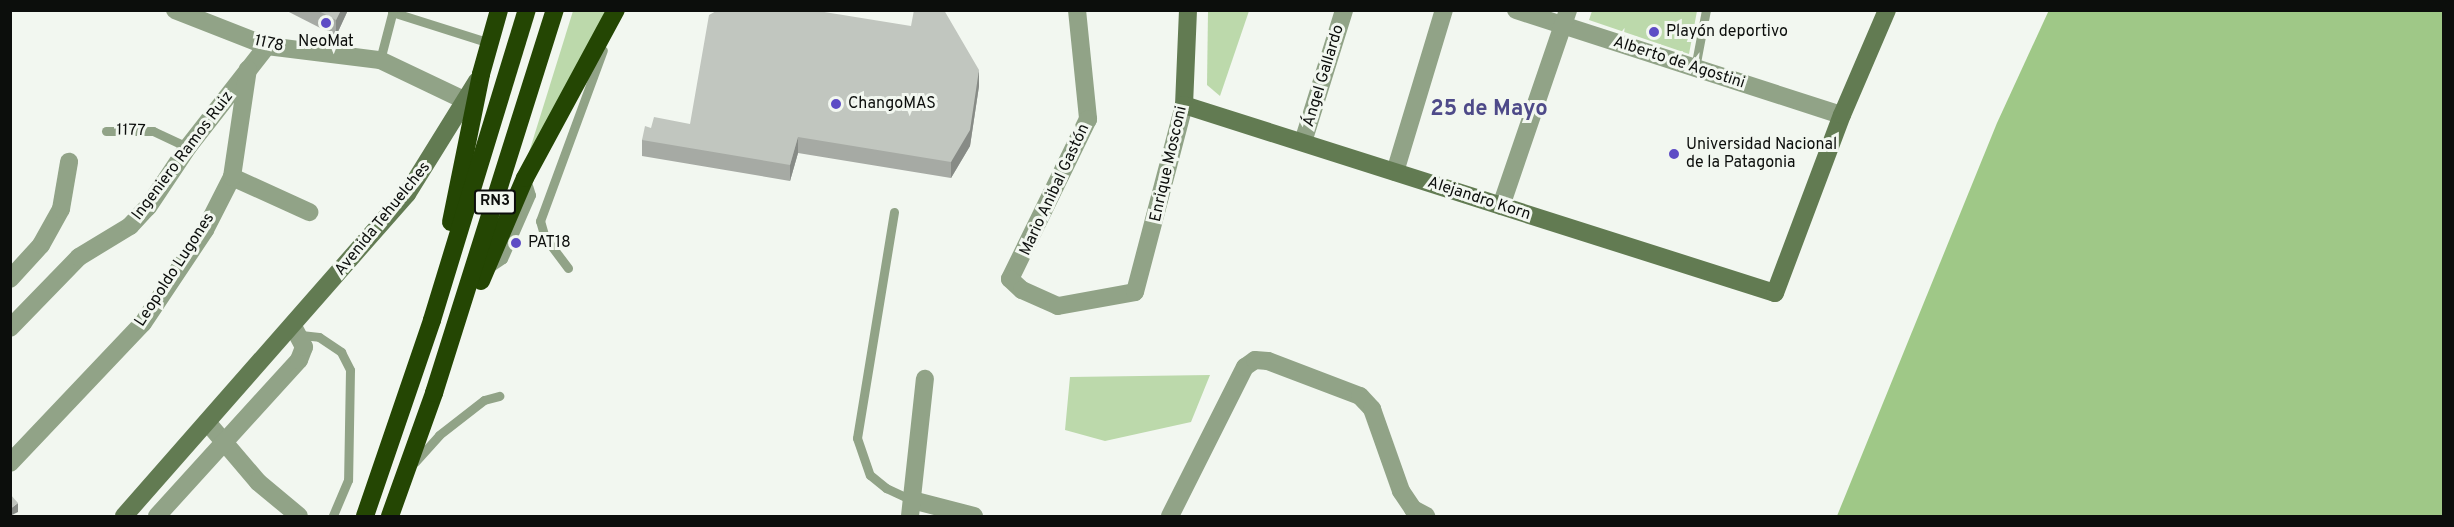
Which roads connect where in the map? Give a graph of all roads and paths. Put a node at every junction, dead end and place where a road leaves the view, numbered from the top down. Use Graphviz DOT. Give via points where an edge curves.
graph roads {
  1 [pos="175,10"];
  2 [pos="500,10"];
  3 [pos="527,10"];
  4 [pos="555,10"];
  5 [pos="617,10"];
  6 [pos="1077,10"];
  7 [pos="1188,10"];
  8 [pos="1344,10"];
  9 [pos="1444,10"];
  10 [pos="1516,10"];
  11 [pos="1706,10"];
  12 [pos="1887,10"];
  13 [pos="393,11"];
  14 [pos="1565,18"];
  15 [pos="490,43"];
  16 [pos="267,46"];
  17 [pos="380,60"];
  18 [pos="1695,68"];
  19 [pos="248,69"];
  20 [pos="481,74"];
  21 [pos="466,101"];
  22 [pos="1184,105"];
  23 [pos="1842,115"];
  24 [pos="106,130"];
  25 [pos="1303,142"];
  26 [pos="188,147"];
  27 [pos="69,162"];
  28 [pos="1395,172"];
  29 [pos="232,177"];
  30 [pos="1501,206"];
  31 [pos="309,212"];
  32 [pos="894,212"];
  33 [pos="568,268"];
  34 [pos="10,279"];
  35 [pos="1140,280"];
  36 [pos="432,320"];
  37 [pos="10,328"];
  38 [pos="297,331"];
  39 [pos="925,379"];
  40 [pos="434,393"];
  41 [pos="499,396"];
  42 [pos="207,422"];
  43 [pos="225,446"];
  44 [pos="10,463"];
  45 [pos="405,473"];
  46 [pos="911,508"];
  47 [pos="1416,514"];
  48 [pos="124,516"];
  49 [pos="157,516"];
  50 [pos="298,516"];
  51 [pos="333,516"];
  52 [pos="365,516"];
  53 [pos="390,516"];
  54 [pos="974,516"];
  55 [pos="1170,516"];
  1 -- 16 [label="street, 1178"];
  2 -- 15 [label="highway"];
  3 -- 36 [label="highway, RN3"];
  4 -- 40 [label="highway, RN3"];
  5 -- 33 [label="lane" via="542,213 545,238"];
  5 -- 40 [label="highway" via="525,178"];
  6 -- 35 [label="street, Mario Anibal Gastón" via="1088,119 1010,279 1022,290 1058,306 1135,292"];
  7 -- 22 [label="street, Enrique Mosconi"];
  8 -- 25 [label="street, Ángel Gallardo"];
  9 -- 28 [label="street"];
  10 -- 14 [label="street, Alberto de Agostini"];
  11 -- 18 [label="lane"];
  12 -- 23 [label="street"];
  13 -- 15 [label="lane"];
  13 -- 17 [label="lane"];
  14 -- 18 [label="street, Alberto de Agostini"];
  14 -- 30 [label="street"];
  15 -- 20 [label="highway"];
  16 -- 17 [label="street, 1178"];
  16 -- 19 [label="street, Ingeniero Ramos Ruiz"];
  17 -- 21 [label="street, 1178"];
  18 -- 23 [label="street, Alberto de Agostini"];
  19 -- 26 [label="street, Ingeniero Ramos Ruiz"];
  19 -- 29 [label="street, Leopoldo Lugones"];
  20 -- 21 [label="street, Avenida Tehuelches"];
  20 -- 36 [label="highway"];
  21 -- 38 [label="street, Avenida Tehuelches" via="407,194"];
  22 -- 25 [label="street, Alejandro Korn"];
  22 -- 35 [label="street, Enrique Mosconi"];
  23 -- 30 [label="street, Alejandro Korn" via="1775,293"];
  24 -- 26 [label="lane, 1177" via="153,132"];
  25 -- 28 [label="street, Alejandro Korn"];
  26 -- 37 [label="street, Ingeniero Ramos Ruiz" via="142,214 79,257"];
  27 -- 34 [label="street" via="61,209 41,245"];
  28 -- 30 [label="street, Alejandro Korn"];
  29 -- 31 [label="street"];
  29 -- 44 [label="street, Leopoldo Lugones" via="205,231 143,323"];
  32 -- 46 [label="lane" via="857,438 870,475"];
  36 -- 52 [label="highway, RN3"];
  38 -- 42 [label="street, Avenida Tehuelches"];
  38 -- 43 [label="street" via="304,347 299,360"];
  38 -- 51 [label="lane" via="319,337 341,352 350,370 348,480"];
  39 -- 46 [label="street"];
  40 -- 45 [label="highway, RN3"];
  41 -- 45 [label="lane" via="484,400 439,435"];
  42 -- 43 [label="street"];
  42 -- 48 [label="street, Avenida Tehuelches"];
  43 -- 49 [label="street"];
  43 -- 50 [label="street" via="258,482"];
  45 -- 53 [label="highway, RN3"];
  46 -- 54 [label="street"];
  47 -- 55 [label="street" via="1401,491 1372,410 1360,396 1268,360 1255,360 1245,366"];
}
